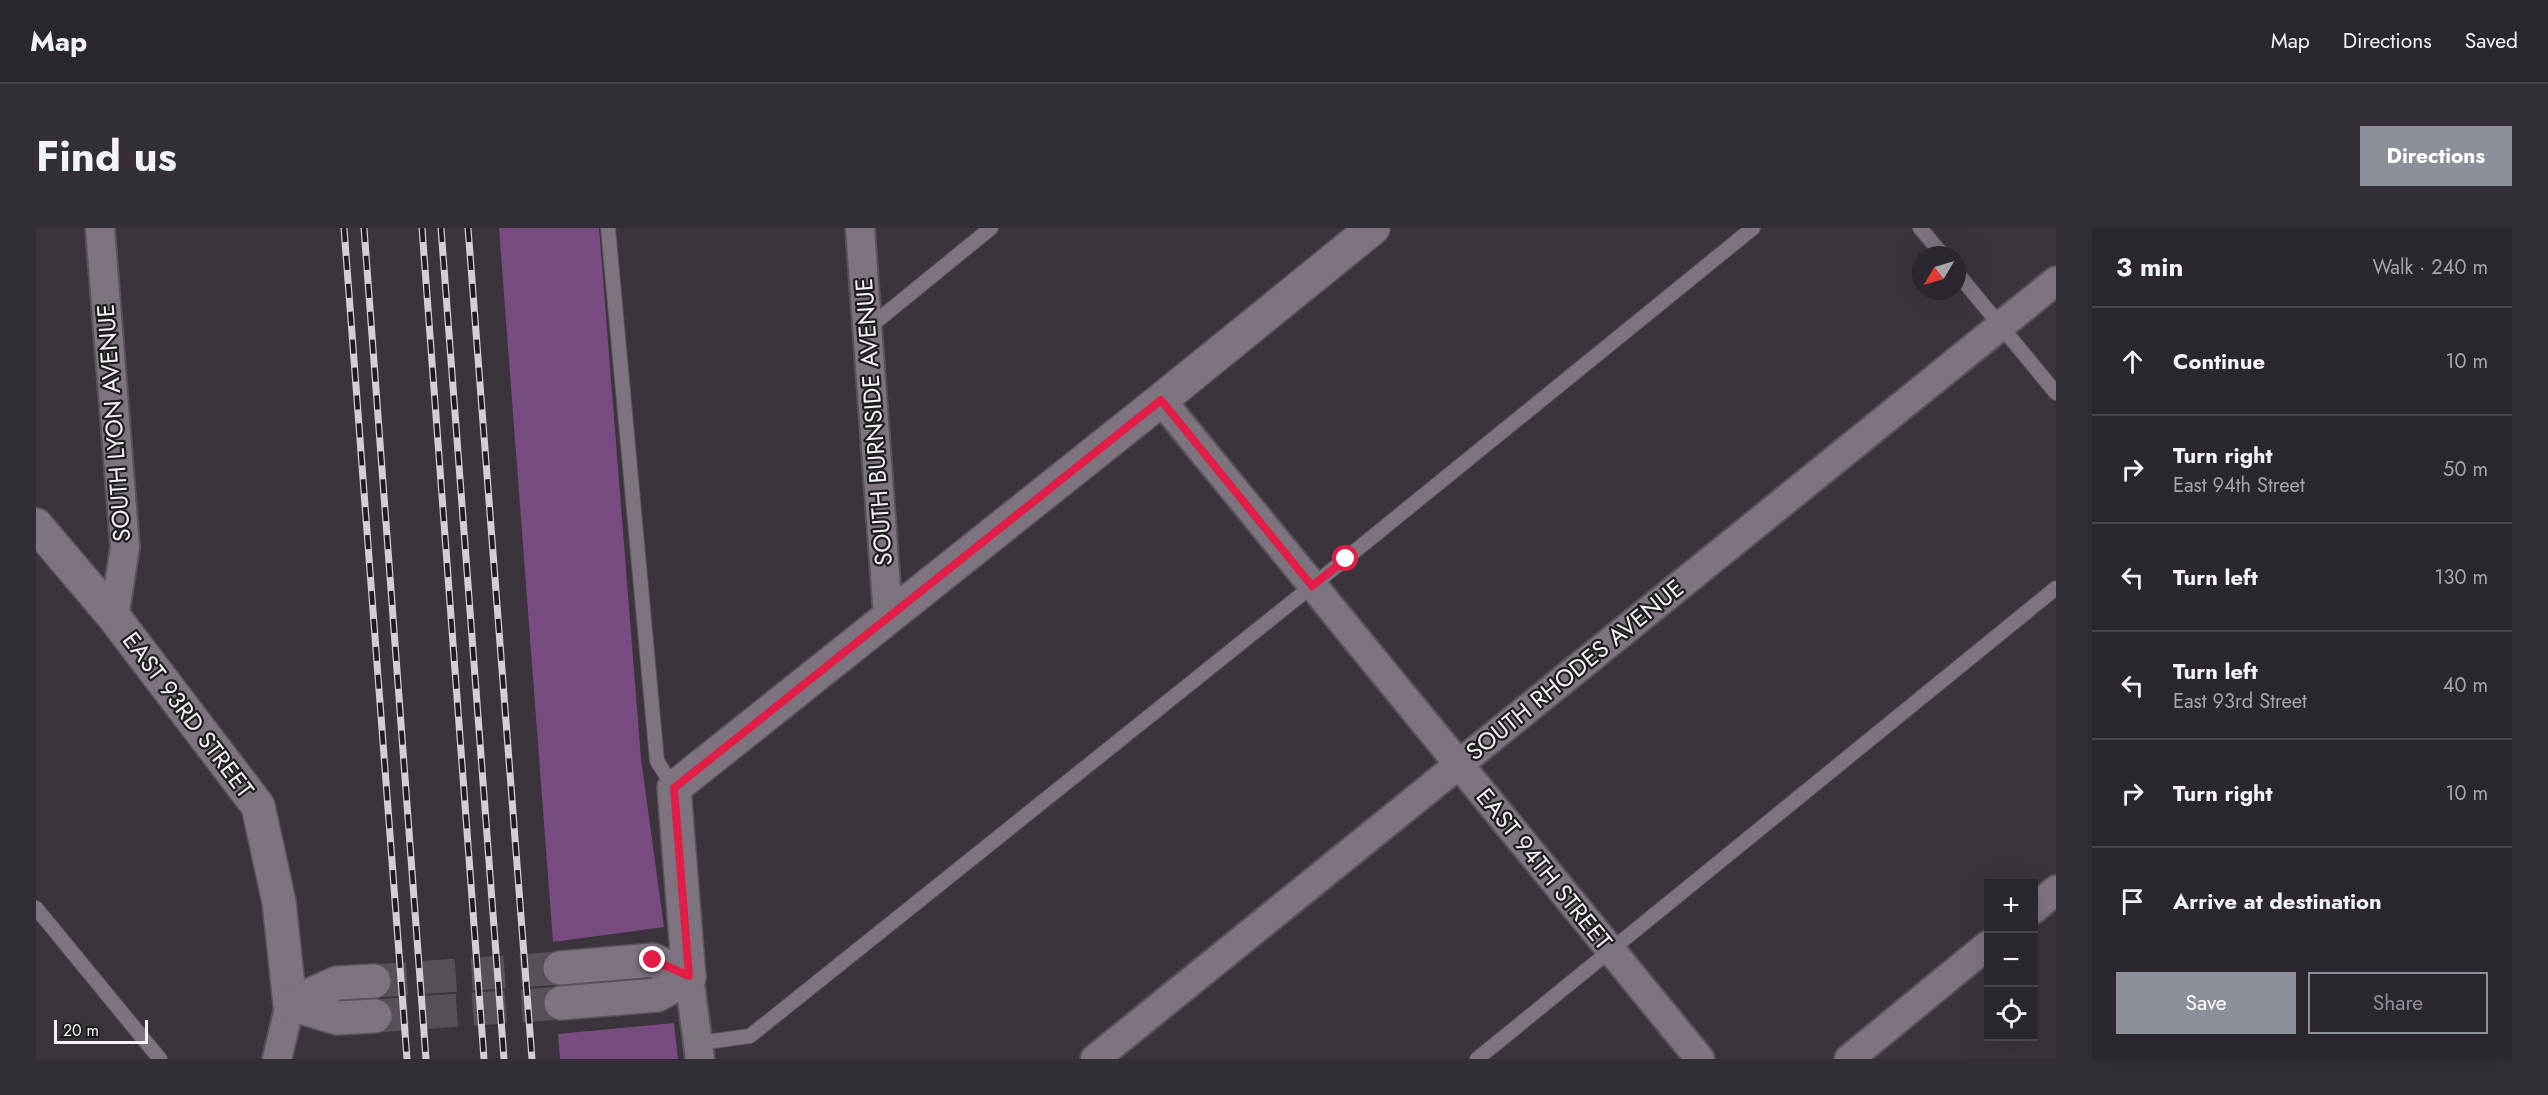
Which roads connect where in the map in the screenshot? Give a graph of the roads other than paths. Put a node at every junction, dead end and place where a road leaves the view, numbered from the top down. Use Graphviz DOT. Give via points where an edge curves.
graph roads {
  1 [pos="100,228"];
  2 [pos="608,228"];
  3 [pos="860,228"];
  4 [pos="991,228"];
  5 [pos="1373,228"];
  6 [pos="1754,228"];
  7 [pos="1920,228"];
  8 [pos="1935,246"];
  9 [pos="2056,282"];
  10 [pos="1966,284"];
  11 [pos="2001,326"];
  12 [pos="866,330"];
  13 [pos="2056,393"];
  14 [pos="1161,400"];
  15 [pos="36,525"];
  16 [pos="1312,586"];
  17 [pos="2056,588"];
  18 [pos="888,616"];
  19 [pos="114,617"];
  20 [pos="1459,765"];
  21 [pos="674,788"];
  22 [pos="2056,890"];
  23 [pos="2038,906"];
  24 [pos="36,908"];
  25 [pos="1984,949"];
  26 [pos="1611,950"];
  27 [pos="560,968"];
  28 [pos="689,976"];
  29 [pos="374,981"];
  30 [pos="561,1003"];
  31 [pos="290,1004"];
  32 [pos="375,1016"];
  33 [pos="700,1051"];
  34 [pos="160,1059"];
  35 [pos="277,1059"];
  36 [pos="1095,1059"];
  37 [pos="1478,1059"];
  38 [pos="1700,1059"];
  39 [pos="1849,1059"];
  1 -- 19 [label="street, SOUTH LYON AVENUE" via="125,547"];
  2 -- 21 [label="lane" via="657,761"];
  3 -- 12 [label="street, SOUTH BURNSIDE AVENUE"];
  4 -- 12 [label="lane"];
  5 -- 14 [label="street"];
  6 -- 16 [label="lane"];
  7 -- 8 [label="lane"];
  9 -- 11 [label="street, SOUTH RHODES AVENUE"];
  10 -- 11 [label="lane"];
  11 -- 13 [label="lane"];
  11 -- 20 [label="street, SOUTH RHODES AVENUE"];
  12 -- 18 [label="street, SOUTH BURNSIDE AVENUE"];
  14 -- 16 [label="street, EAST 94TH STREET"];
  14 -- 18 [label="street"];
  15 -- 19 [label="street, EAST 93RD STREET"];
  16 -- 20 [label="street, EAST 94TH STREET"];
  16 -- 33 [label="lane" via="750,1035"];
  17 -- 26 [label="lane"];
  18 -- 21 [label="street"];
  19 -- 31 [label="street, EAST 93RD STREET" via="258,806 279,902"];
  20 -- 26 [label="street, EAST 94TH STREET"];
  20 -- 36 [label="street, SOUTH RHODES AVENUE"];
  21 -- 28 [label="street"];
  22 -- 23 [label="street"];
  24 -- 34 [label="lane"];
  25 -- 39 [label="street"];
  26 -- 37 [label="lane"];
  26 -- 38 [label="street, EAST 94TH STREET"];
  27 -- 28 [label="street" via="653,960"];
  28 -- 30 [label="street" via="657,995"];
  28 -- 33 [label="street"];
  29 -- 31 [label="street" via="337,983"];
  31 -- 32 [label="street" via="337,1018"];
  31 -- 35 [label="street"];
}
